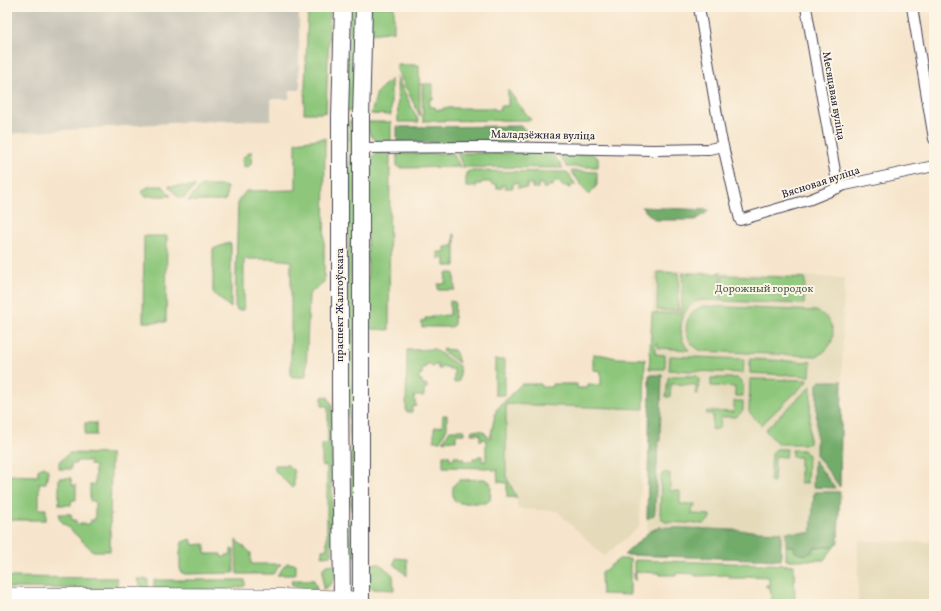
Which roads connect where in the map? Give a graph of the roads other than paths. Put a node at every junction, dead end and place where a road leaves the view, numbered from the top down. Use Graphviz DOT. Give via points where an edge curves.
graph roads {
  1 [pos="343,7"];
  2 [pos="364,7"];
  3 [pos="699,7"];
  4 [pos="806,7"];
  5 [pos="912,7"];
  6 [pos="934,139"];
  7 [pos="723,146"];
  8 [pos="361,148"];
  9 [pos="934,166"];
  10 [pos="838,188"];
  11 [pos="341,500"];
  12 [pos="361,511"];
  13 [pos="7,595"];
  14 [pos="342,601"];
  15 [pos="361,602"];
  1 -- 11 [label="main road, праспект Жалтоўскага" via="340,117"];
  2 -- 8 [label="main road, праспект Жалтоўскага"];
  3 -- 7 [label="street"];
  4 -- 10 [label="street, Месяцавая вуліца"];
  5 -- 6 [label="street"];
  7 -- 8 [label="street, Маладзёжная вуліца" via="709,149 662,150"];
  7 -- 10 [label="street, Вясновая вуліца" via="740,220"];
  8 -- 12 [label="main road, праспект Жалтоўскага"];
  9 -- 10 [label="street, Вясновая вуліца"];
  11 -- 12 [label="main road" via="344,511 349,516 355,516"];
  11 -- 14 [label="main road, праспект Жалтоўскага"];
  12 -- 15 [label="main road, праспект Жалтоўскага"];
  13 -- 14 [label="street"];
  14 -- 15 [label="street"];
}
